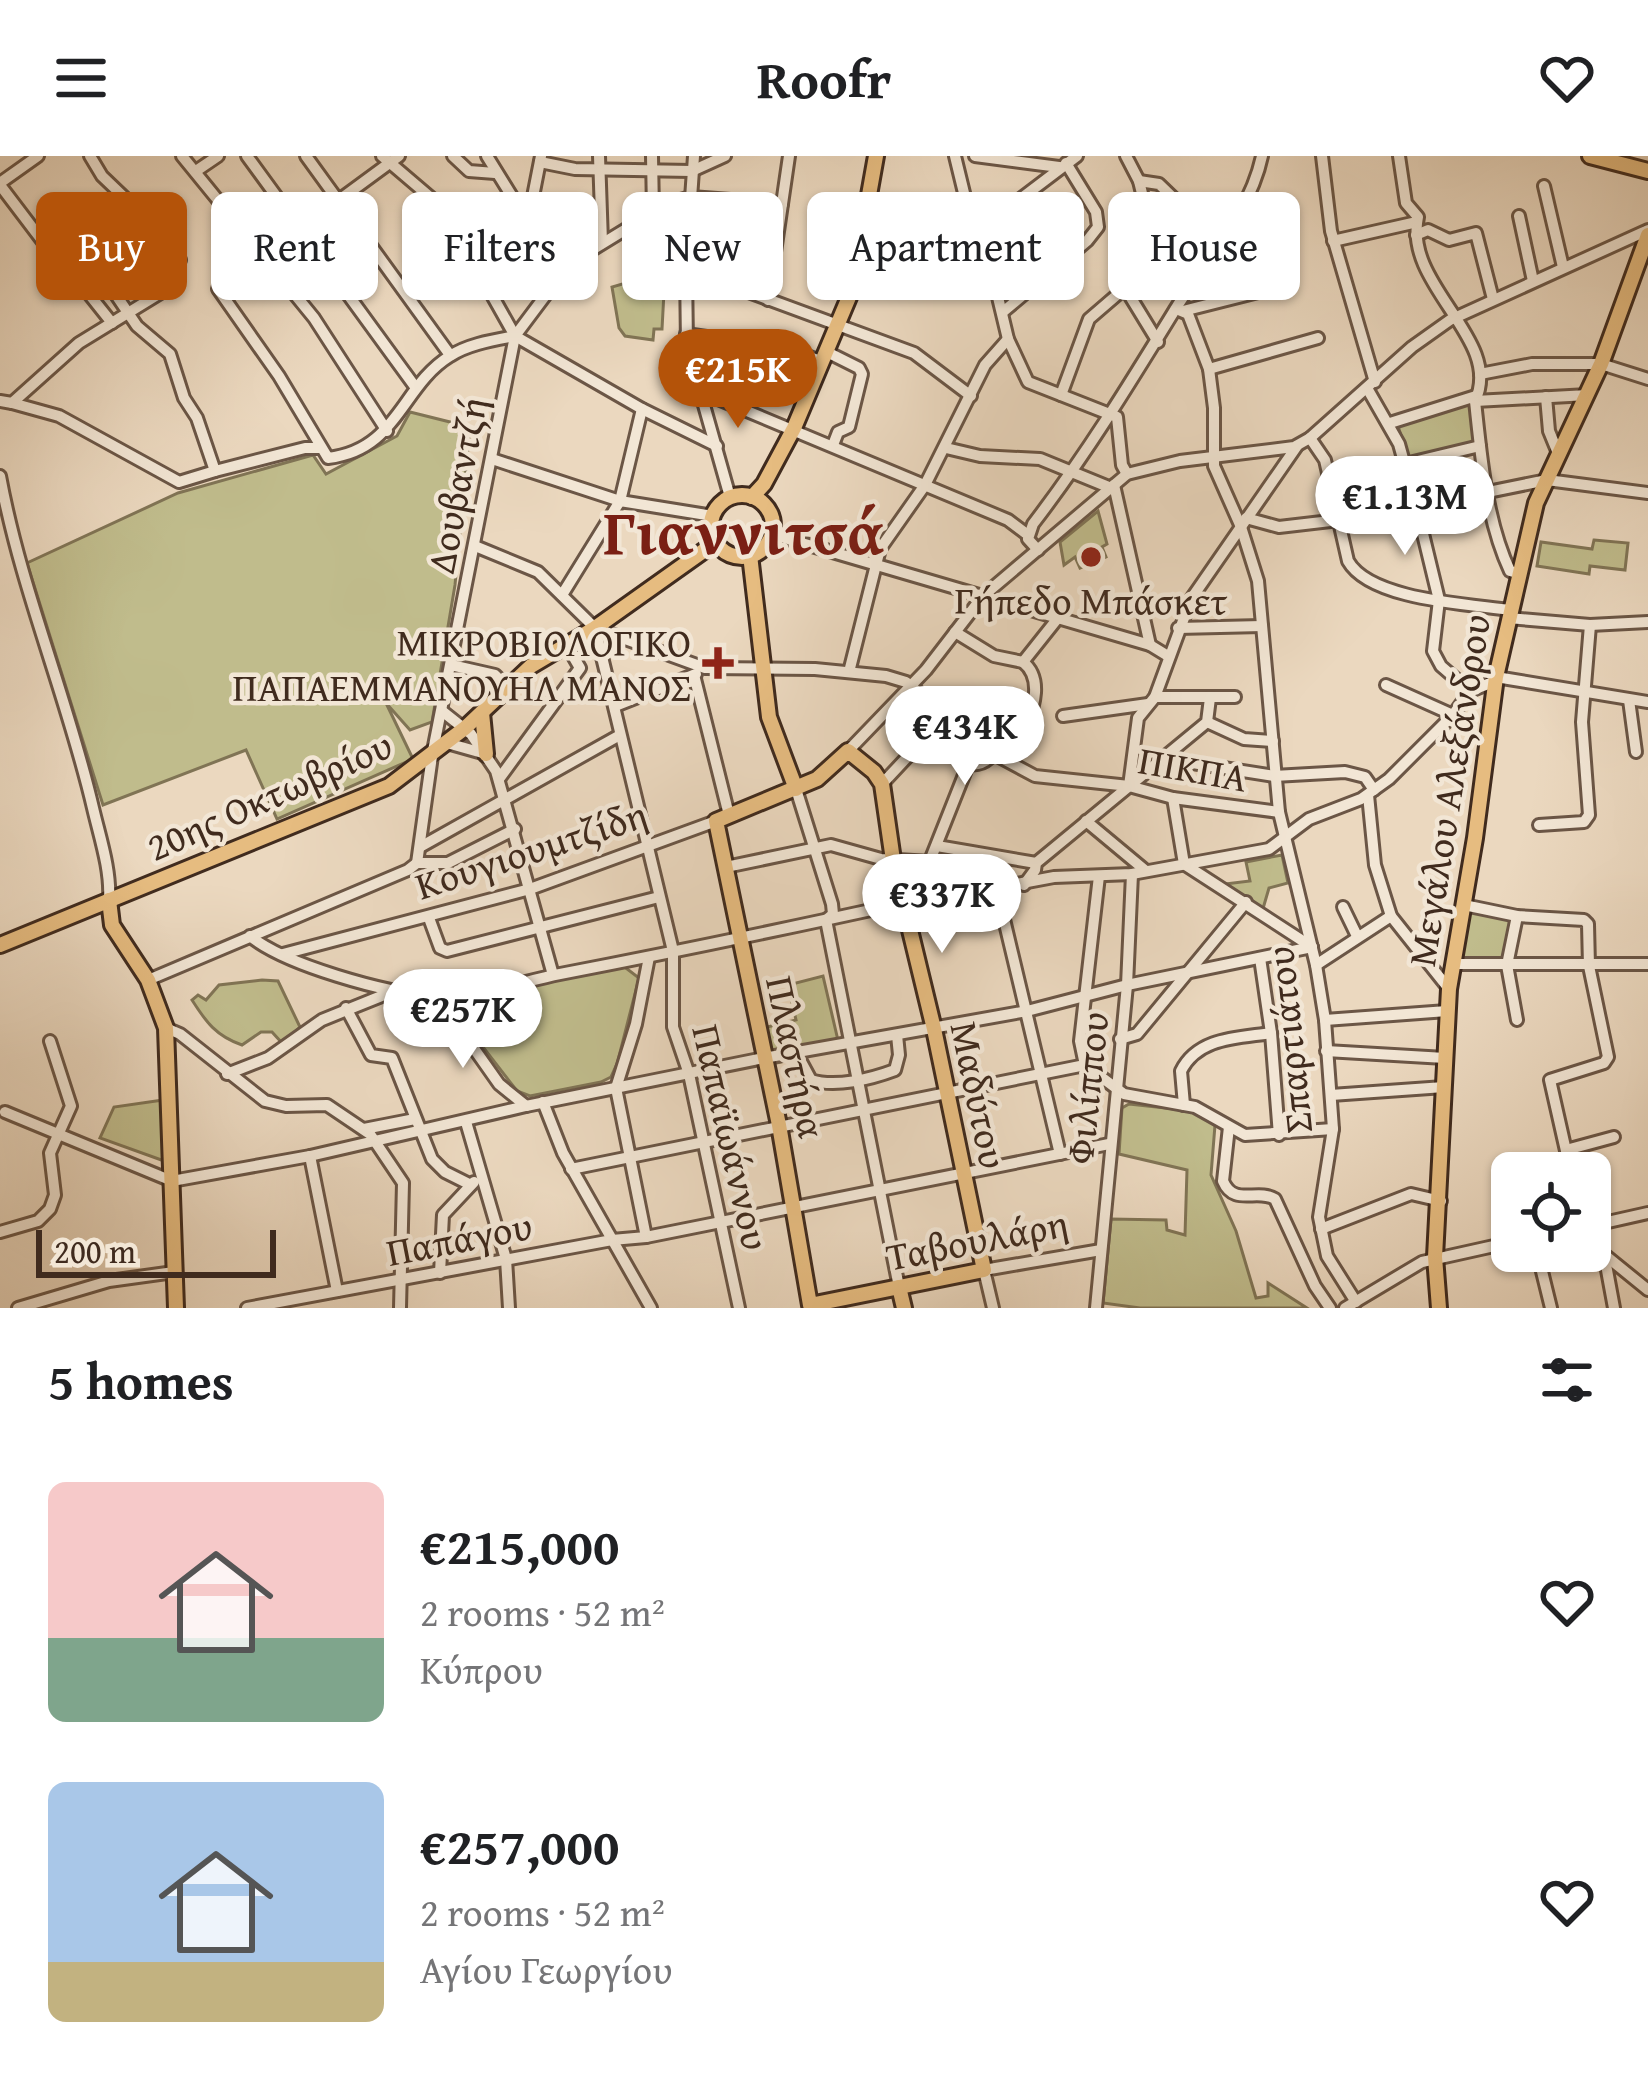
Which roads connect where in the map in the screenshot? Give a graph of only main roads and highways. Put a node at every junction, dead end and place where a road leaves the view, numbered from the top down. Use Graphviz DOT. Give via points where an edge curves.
graph roads {
  1 [pos="876,156"];
  2 [pos="1597,157"];
  3 [pos="1639,164"];
  4 [pos="1644,238"];
  5 [pos="752,497"];
  6 [pos="716,542"];
  7 [pos="750,555"];
  8 [pos="482,713"];
  9 [pos="848,751"];
  10 [pos="486,754"];
  11 [pos="796,789"];
  12 [pos="723,818"];
  13 [pos="109,900"];
  14 [pos="0,945"];
  15 [pos="984,1270"];
  16 [pos="899,1287"];
  17 [pos="811,1306"];
  18 [pos="176,1308"];
  19 [pos="904,1308"];
  20 [pos="1439,1308"];
  1 -- 5 [label="main road" via="852,290 794,428"];
  2 -- 3 [label="main road"];
  4 -- 20 [label="main road, Μεγάλου Αλεξάνδρου" via="1601,364 1536,502 1496,677 1449,989"];
  5 -- 6 [label="main road" via="730,497 712,516"];
  5 -- 7 [label="main road" via="768,509 771,534"];
  6 -- 7 [label="main road"];
  6 -- 8 [label="main road, 20ης Οκτωβρίου" via="531,665"];
  7 -- 11 [label="main road" via="769,717"];
  8 -- 10 [label="main road"];
  8 -- 13 [label="main road, 20ης Οκτωβρίου" via="371,794"];
  9 -- 11 [label="main road, Κουγιουμτζίδη"];
  9 -- 15 [label="main road, Μαδύτου" via="882,784"];
  11 -- 12 [label="main road, Κουγιουμτζίδη"];
  12 -- 17 [label="main road, Πλαστήρα" via="738,938"];
  13 -- 14 [label="main road, 20ης Οκτωβρίου"];
  13 -- 18 [label="main road" via="112,925 148,980 166,1028"];
  15 -- 16 [label="main road, Ταβουλάρη"];
  16 -- 17 [label="main road, Ταβουλάρη"];
  16 -- 19 [label="main road"];
}
